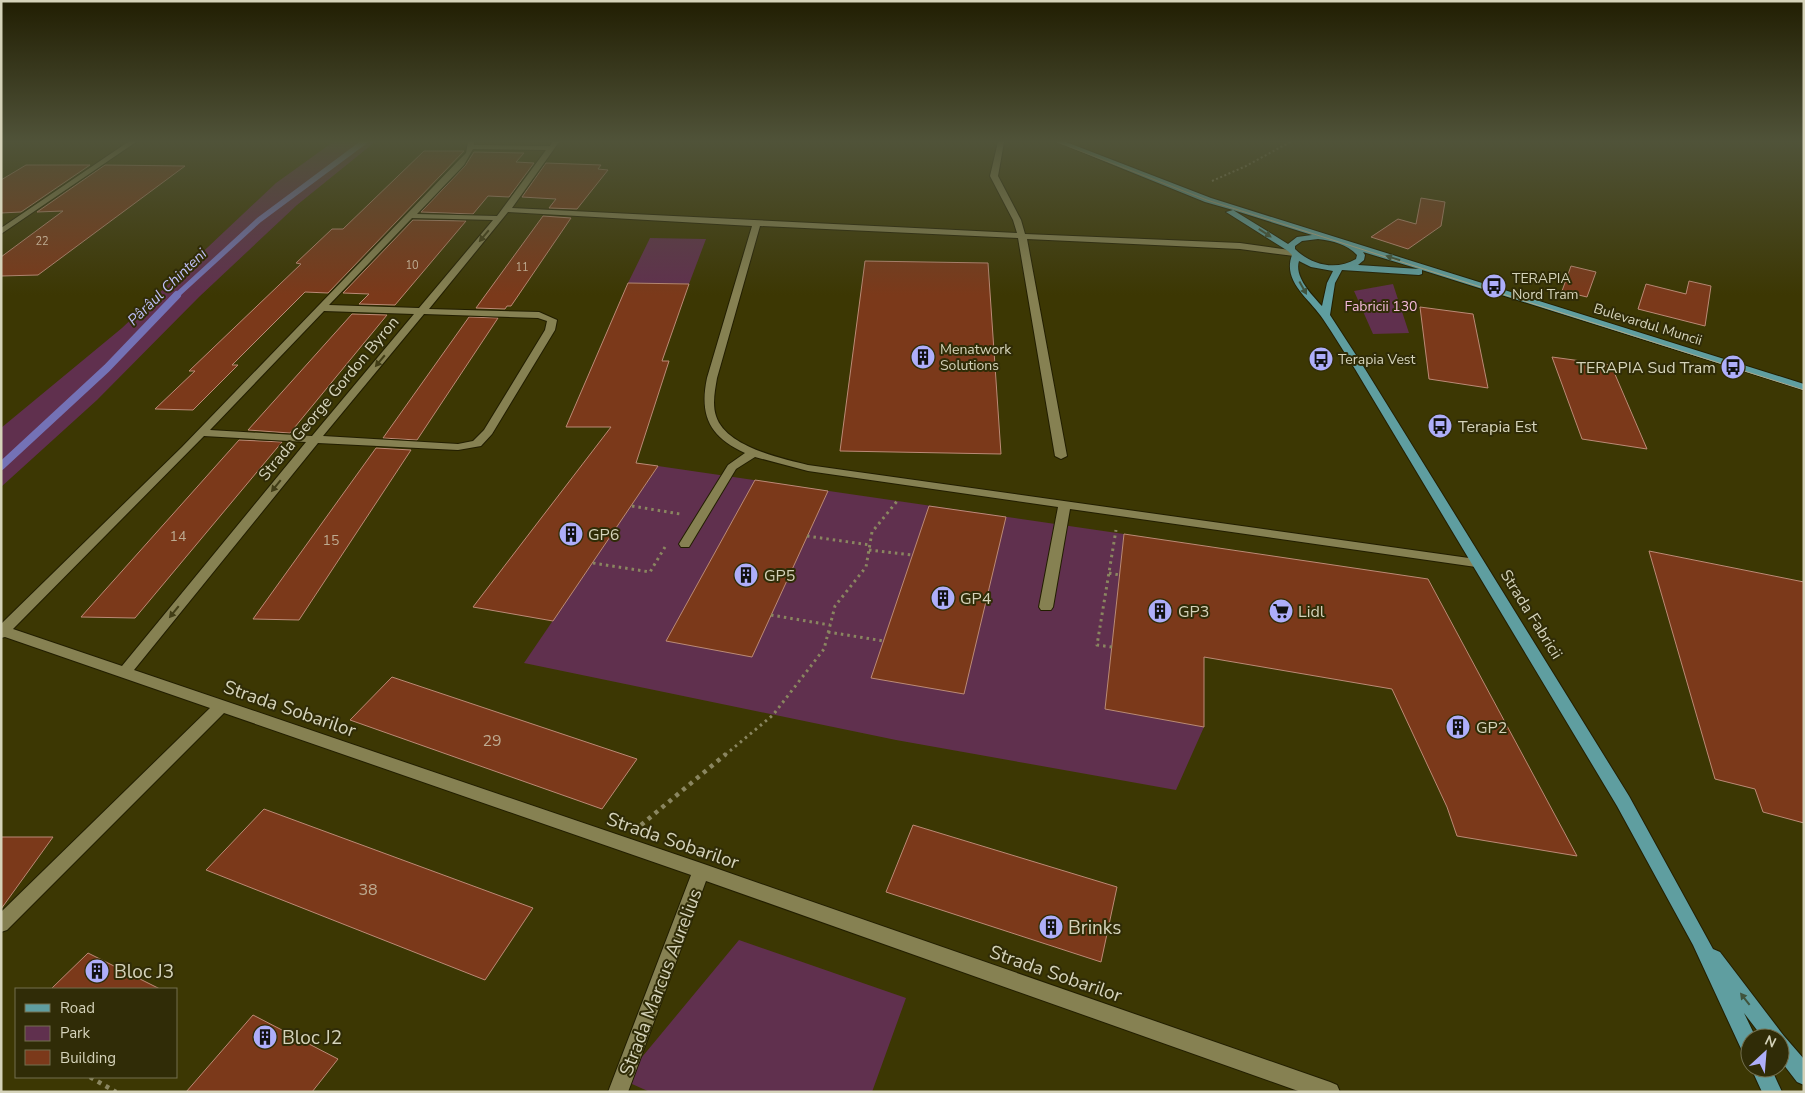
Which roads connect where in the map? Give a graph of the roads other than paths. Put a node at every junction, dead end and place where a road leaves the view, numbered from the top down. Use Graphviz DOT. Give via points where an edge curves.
graph roads {
  1 [pos="58,193"];
  2 [pos="432,193"];
  3 [pos="518,193"];
  4 [pos="1003,193"];
  5 [pos="1189,193"];
  6 [pos="1208,200"];
  7 [pos="502,214"];
  8 [pos="410,216"];
  9 [pos="757,223"];
  10 [pos="1,232"];
  11 [pos="1022,236"];
  12 [pos="1329,238"];
  13 [pos="1350,245"];
  14 [pos="1293,253"];
  15 [pos="1343,267"];
  16 [pos="1456,278"];
  17 [pos="321,308"];
  18 [pos="421,311"];
  19 [pos="1325,315"];
  20 [pos="1804,386"];
  21 [pos="201,433"];
  22 [pos="314,440"];
  23 [pos="753,452"];
  24 [pos="1061,456"];
  25 [pos="1065,504"];
  26 [pos="685,544"];
  27 [pos="1476,563"];
  28 [pos="1046,607"];
  29 [pos="2,631"];
  30 [pos="124,673"];
  31 [pos="221,706"];
  32 [pos="701,871"];
  33 [pos="1,924"];
  34 [pos="1699,938"];
  35 [pos="1742,1028"];
  36 [pos="1767,1028"];
  37 [pos="1790,1057"];
  38 [pos="1804,1075"];
  39 [pos="1765,1078"];
  40 [pos="618,1092"];
  41 [pos="1330,1092"];
  42 [pos="1772,1092"];
  1 -- 10 [label="street"];
  2 -- 8 [label="street"];
  3 -- 7 [label="street, Strada George Gordon Byron"];
  4 -- 11 [label="street"];
  5 -- 6 [label="main road"];
  6 -- 12 [label="main road"];
  6 -- 14 [label="main road, one-way"];
  7 -- 8 [label="street"];
  7 -- 9 [label="street"];
  7 -- 18 [label="street, Strada George Gordon Byron, one-way"];
  8 -- 17 [label="street"];
  9 -- 11 [label="street"];
  9 -- 23 [label="street" via="708,400 712,420 718,427 740,446"];
  11 -- 14 [label="street" via="1240,246"];
  11 -- 24 [label="street"];
  12 -- 13 [label="main road, Bulevardul Muncii"];
  12 -- 14 [label="main road" via="1300,239 1291,245"];
  13 -- 15 [label="main road" via="1361,254 1360,260"];
  16 -- 13 [label="main road, Bulevardul Muncii, one-way"];
  14 -- 15 [label="main road, Bulevardul Muncii" via="1311,263"];
  14 -- 19 [label="main road, Strada Fabricii, one-way" via="1293,266 1302,290"];
  15 -- 16 [label="main road, Bulevardul Muncii"];
  15 -- 19 [label="main road" via="1331,283"];
  16 -- 20 [label="main road, Bulevardul Muncii"];
  17 -- 18 [label="street"];
  17 -- 21 [label="street"];
  18 -- 22 [label="street, Strada George Gordon Byron, one-way"];
  18 -- 22 [label="street" via="539,316 552,320 550,330 488,432 477,444 458,448"];
  19 -- 27 [label="main road, Strada Fabricii"];
  21 -- 22 [label="street"];
  21 -- 29 [label="street"];
  22 -- 30 [label="street, Strada George Gordon Byron, one-way"];
  23 -- 25 [label="street" via="808,468"];
  23 -- 26 [label="street" via="732,466"];
  25 -- 27 [label="street"];
  25 -- 28 [label="street"];
  27 -- 34 [label="main road, Strada Fabricii" via="1624,801"];
  29 -- 30 [label="street, Strada Sobarilor"];
  30 -- 31 [label="street, Strada Sobarilor"];
  31 -- 32 [label="street, Strada Sobarilor"];
  31 -- 33 [label="street"];
  32 -- 40 [label="street, Strada Marcus Aurelius"];
  32 -- 41 [label="street, Strada Sobarilor"];
  34 -- 35 [label="main road, Strada Fabricii"];
  36 -- 34 [label="main road, Strada Fabricii, one-way"];
  37 -- 38 [label="main road"];
  39 -- 42 [label="main road"];
}
